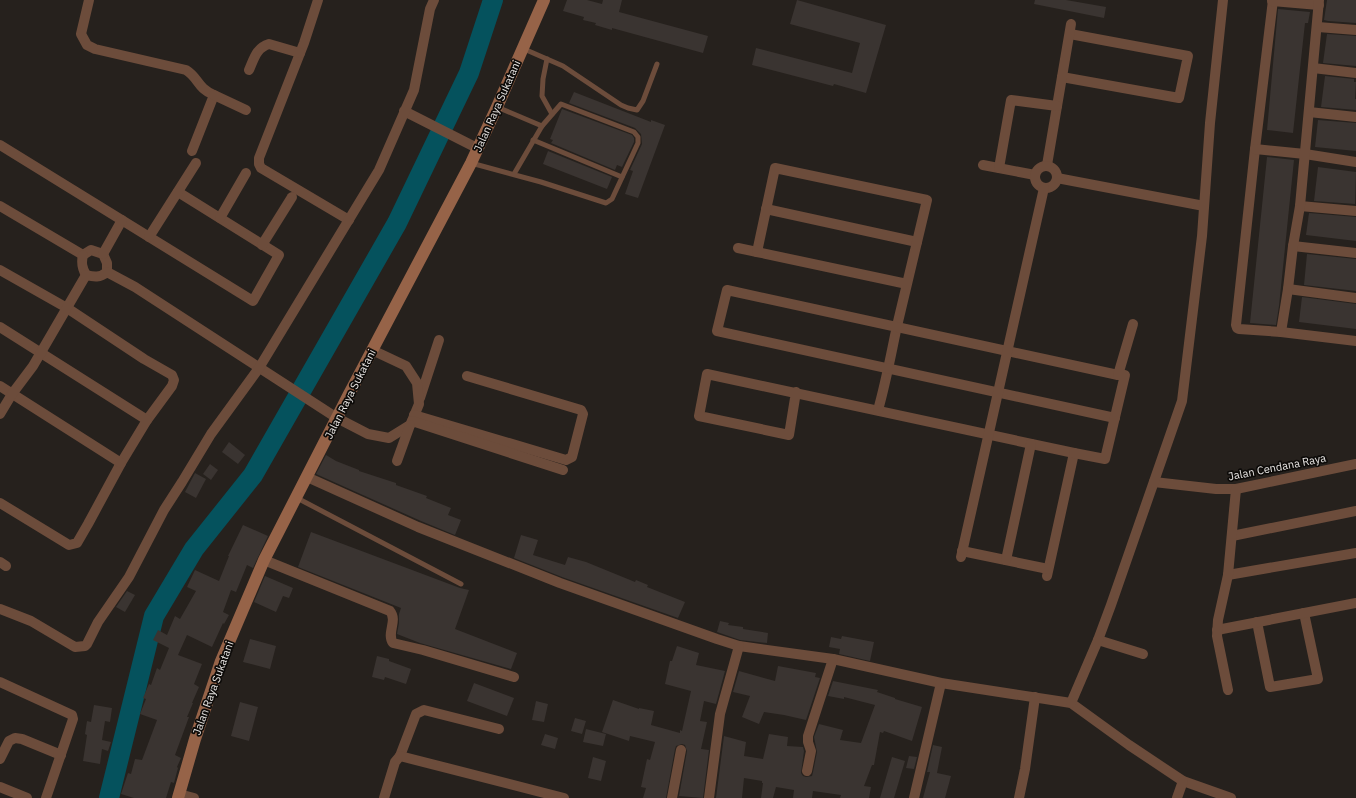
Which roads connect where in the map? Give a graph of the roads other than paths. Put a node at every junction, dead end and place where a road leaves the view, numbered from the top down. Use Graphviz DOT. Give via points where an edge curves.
graph roads {
  1 [pos="89,0"];
  2 [pos="318,0"];
  3 [pos="434,0"];
  4 [pos="544,0"];
  5 [pos="1223,0"];
  6 [pos="1272,0"];
  7 [pos="1319,2"];
  8 [pos="1072,24"];
  9 [pos="1318,27"];
  10 [pos="1356,30"];
  11 [pos="1070,34"];
  12 [pos="523,48"];
  13 [pos="300,53"];
  14 [pos="547,59"];
  15 [pos="657,64"];
  16 [pos="1313,68"];
  17 [pos="249,70"];
  18 [pos="1356,73"];
  19 [pos="1062,77"];
  20 [pos="214,95"];
  21 [pos="1057,106"];
  22 [pos="497,107"];
  23 [pos="246,110"];
  24 [pos="404,111"];
  25 [pos="1309,112"];
  26 [pos="552,114"];
  27 [pos="1356,117"];
  28 [pos="542,126"];
  29 [pos="533,140"];
  30 [pos="0,145"];
  31 [pos="477,148"];
  32 [pos="1255,149"];
  33 [pos="192,151"];
  34 [pos="1305,154"];
  35 [pos="1356,162"];
  36 [pos="196,163"];
  37 [pos="471,163"];
  38 [pos="982,165"];
  39 [pos="1047,165"];
  40 [pos="999,168"];
  41 [pos="246,173"];
  42 [pos="514,174"];
  43 [pos="1035,175"];
  44 [pos="622,177"];
  45 [pos="1057,178"];
  46 [pos="1044,188"];
  47 [pos="178,192"];
  48 [pos="292,197"];
  49 [pos="0,206"];
  50 [pos="1204,206"];
  51 [pos="1300,206"];
  52 [pos="766,209"];
  53 [pos="1356,210"];
  54 [pos="220,218"];
  55 [pos="122,220"];
  56 [pos="349,220"];
  57 [pos="150,237"];
  58 [pos="917,242"];
  59 [pos="262,245"];
  60 [pos="1293,246"];
  61 [pos="738,248"];
  62 [pos="757,252"];
  63 [pos="1356,253"];
  64 [pos="102,254"];
  65 [pos="83,255"];
  66 [pos="0,270"];
  67 [pos="107,272"];
  68 [pos="86,275"];
  69 [pos="907,284"];
  70 [pos="1288,289"];
  71 [pos="1356,298"];
  72 [pos="67,308"];
  73 [pos="1133,324"];
  74 [pos="0,327"];
  75 [pos="897,327"];
  76 [pos="1282,332"];
  77 [pos="439,340"];
  78 [pos="1356,341"];
  79 [pos="372,350"];
  80 [pos="1007,351"];
  81 [pos="40,352"];
  82 [pos="259,368"];
  83 [pos="889,369"];
  84 [pos="1118,375"];
  85 [pos="467,376"];
  86 [pos="0,386"];
  87 [pos="796,392"];
  88 [pos="998,393"];
  89 [pos="12,394"];
  90 [pos="419,404"];
  91 [pos="878,410"];
  92 [pos="0,414"];
  93 [pos="337,418"];
  94 [pos="1115,418"];
  95 [pos="147,420"];
  96 [pos="412,420"];
  97 [pos="988,434"];
  98 [pos="1031,444"];
  99 [pos="1074,452"];
  100 [pos="397,461"];
  101 [pos="121,463"];
  102 [pos="1356,464"];
  103 [pos="563,470"];
  104 [pos="307,477"];
  105 [pos="1154,482"];
  106 [pos="1236,489"];
  107 [pos="296,497"];
  108 [pos="0,503"];
  109 [pos="1356,511"];
  110 [pos="1232,536"];
  111 [pos="1356,553"];
  112 [pos="264,560"];
  113 [pos="1006,560"];
  114 [pos="1228,575"];
  115 [pos="461,584"];
  116 [pos="1356,603"];
  117 [pos="0,609"];
  118 [pos="1304,613"];
  119 [pos="1258,622"];
  120 [pos="1217,630"];
  121 [pos="1098,640"];
  122 [pos="739,646"];
  123 [pos="1143,654"];
  124 [pos="833,659"];
  125 [pos="514,677"];
  126 [pos="0,682"];
  127 [pos="941,683"];
  128 [pos="1228,690"];
  129 [pos="1035,697"];
  130 [pos="1071,703"];
  131 [pos="499,729"];
  132 [pos="681,750"];
  133 [pos="61,755"];
  134 [pos="400,756"];
  135 [pos="0,759"];
  136 [pos="807,771"];
  137 [pos="1183,781"];
  138 [pos="0,787"];
  139 [pos="179,796"];
  140 [pos="675,797"];
  141 [pos="27,798"];
  142 [pos="46,798"];
  143 [pos="194,798"];
  144 [pos="384,798"];
  145 [pos="564,798"];
  146 [pos="709,798"];
  147 [pos="914,798"];
  148 [pos="1019,798"];
  149 [pos="1177,798"];
  150 [pos="1230,798"];
  1 -- 20 [label="street" via="82,34 87,44 95,49 186,70 201,88"];
  2 -- 13 [label="street"];
  3 -- 24 [label="street" via="414,90"];
  4 -- 12 [label="main road, Jalan Raya Sukatani"];
  5 -- 50 [label="street"];
  6 -- 7 [label="street"];
  6 -- 32 [label="street"];
  7 -- 9 [label="street"];
  8 -- 11 [label="street"];
  9 -- 10 [label="street"];
  9 -- 16 [label="street"];
  11 -- 19 [label="street"];
  11 -- 19 [label="street" via="1188,56 1179,98"];
  12 -- 14 [label="lane"];
  12 -- 22 [label="main road, Jalan Raya Sukatani"];
  13 -- 17 [label="street" via="269,44 256,52"];
  13 -- 56 [label="street" via="259,158 259,164 261,168"];
  14 -- 15 [label="lane" via="563,66 621,105 637,110"];
  14 -- 26 [label="lane" via="542,96"];
  16 -- 18 [label="street"];
  16 -- 25 [label="street"];
  19 -- 21 [label="street"];
  20 -- 23 [label="street"];
  20 -- 33 [label="street"];
  21 -- 39 [label="street"];
  21 -- 40 [label="street" via="1011,100"];
  22 -- 28 [label="lane"];
  22 -- 31 [label="main road, Jalan Raya Sukatani"];
  24 -- 31 [label="street"];
  24 -- 56 [label="street" via="379,170"];
  25 -- 27 [label="street"];
  25 -- 34 [label="street"];
  26 -- 28 [label="lane"];
  26 -- 44 [label="lane" via="563,104 636,133 639,141"];
  28 -- 29 [label="lane"];
  29 -- 42 [label="lane"];
  29 -- 44 [label="lane"];
  30 -- 55 [label="street"];
  31 -- 37 [label="main road, Jalan Raya Sukatani"];
  32 -- 34 [label="street"];
  32 -- 76 [label="street" via="1236,325 1239,329"];
  34 -- 35 [label="street"];
  34 -- 51 [label="street"];
  36 -- 47 [label="street"];
  37 -- 42 [label="lane"];
  37 -- 79 [label="main road, Jalan Raya Sukatani"];
  38 -- 40 [label="street"];
  39 -- 43 [label="street" via="1037,169"];
  39 -- 45 [label="street" via="1054,168"];
  40 -- 43 [label="street"];
  41 -- 54 [label="street"];
  42 -- 44 [label="lane" via="606,203 612,199"];
  43 -- 46 [label="street" via="1035,182"];
  45 -- 46 [label="street" via="1051,187"];
  45 -- 50 [label="street"];
  46 -- 80 [label="street"];
  47 -- 54 [label="street"];
  47 -- 57 [label="street"];
  48 -- 59 [label="street"];
  49 -- 65 [label="street"];
  50 -- 105 [label="street" via="1182,401"];
  51 -- 53 [label="street"];
  51 -- 60 [label="street"];
  52 -- 58 [label="street"];
  52 -- 58 [label="street" via="775,168 927,200"];
  52 -- 62 [label="street"];
  54 -- 59 [label="street"];
  55 -- 57 [label="street"];
  55 -- 64 [label="street"];
  56 -- 82 [label="street"];
  57 -- 59 [label="street" via="253,301 279,255"];
  58 -- 69 [label="street"];
  60 -- 63 [label="street"];
  60 -- 70 [label="street"];
  61 -- 62 [label="street"];
  62 -- 69 [label="street"];
  64 -- 65 [label="street" via="91,250"];
  64 -- 67 [label="street" via="107,263"];
  65 -- 68 [label="street" via="82,269"];
  66 -- 72 [label="street"];
  67 -- 68 [label="street" via="94,277"];
  67 -- 82 [label="street"];
  68 -- 72 [label="street"];
  69 -- 75 [label="street"];
  70 -- 71 [label="street"];
  70 -- 76 [label="street"];
  72 -- 81 [label="street"];
  72 -- 95 [label="street" via="172,375 172,386"];
  73 -- 84 [label="street"];
  74 -- 81 [label="street"];
  75 -- 80 [label="street"];
  75 -- 83 [label="street"];
  75 -- 83 [label="street" via="727,290 717,331"];
  76 -- 78 [label="street"];
  77 -- 90 [label="street"];
  79 -- 90 [label="street" via="406,366 417,383"];
  79 -- 93 [label="main road, Jalan Raya Sukatani"];
  80 -- 84 [label="street"];
  80 -- 88 [label="street"];
  81 -- 89 [label="street"];
  81 -- 95 [label="street"];
  82 -- 93 [label="street"];
  82 -- 117 [label="street" via="211,434 164,510 129,577 85,646 75,646 31,621"];
  83 -- 88 [label="street"];
  83 -- 91 [label="street"];
  84 -- 94 [label="street" via="1125,376"];
  85 -- 96 [label="street" via="581,410 583,414 572,457 566,460"];
  86 -- 89 [label="street"];
  87 -- 87 [label="street" via="707,374 699,416 789,435"];
  87 -- 91 [label="street"];
  88 -- 94 [label="street"];
  88 -- 97 [label="street"];
  89 -- 92 [label="street"];
  89 -- 101 [label="street"];
  90 -- 96 [label="street"];
  91 -- 97 [label="street"];
  93 -- 96 [label="street" via="368,434 389,438"];
  93 -- 104 [label="main road, Jalan Raya Sukatani"];
  94 -- 99 [label="street" via="1105,459"];
  95 -- 101 [label="street"];
  96 -- 100 [label="street"];
  96 -- 103 [label="street"];
  97 -- 98 [label="street"];
  97 -- 113 [label="street" via="961,554"];
  98 -- 99 [label="street"];
  98 -- 113 [label="street"];
  99 -- 113 [label="street" via="1048,572"];
  101 -- 108 [label="street" via="77,543 69,545"];
  102 -- 106 [label="street, Jalan Cendana Raya"];
  104 -- 107 [label="main road, Jalan Raya Sukatani"];
  104 -- 122 [label="street" via="418,527 560,584"];
  105 -- 106 [label="street, Jalan Cendana Raya" via="1216,490"];
  105 -- 121 [label="street"];
  106 -- 110 [label="street"];
  107 -- 112 [label="main road, Jalan Raya Sukatani"];
  107 -- 115 [label="lane"];
  109 -- 110 [label="street"];
  110 -- 114 [label="street"];
  111 -- 114 [label="street"];
  112 -- 125 [label="street" via="390,611 393,616 390,638 393,643"];
  112 -- 139 [label="main road, Jalan Raya Sukatani" via="221,661"];
  114 -- 120 [label="street"];
  116 -- 118 [label="street"];
  118 -- 119 [label="street"];
  118 -- 119 [label="street" via="1318,679 1270,687"];
  119 -- 120 [label="street"];
  120 -- 128 [label="street"];
  121 -- 123 [label="street"];
  121 -- 130 [label="street"];
  122 -- 124 [label="street"];
  122 -- 146 [label="street" via="720,714"];
  124 -- 127 [label="street"];
  124 -- 136 [label="street" via="809,733 811,751"];
  126 -- 133 [label="street" via="72,715 73,719"];
  127 -- 129 [label="street"];
  127 -- 147 [label="street"];
  129 -- 130 [label="street"];
  129 -- 148 [label="street"];
  130 -- 137 [label="street" via="1129,746"];
  131 -- 134 [label="street" via="424,710 416,714"];
  132 -- 140 [label="street"];
  133 -- 135 [label="street" via="15,738 9,741"];
  133 -- 142 [label="street"];
  134 -- 144 [label="street" via="395,762"];
  134 -- 145 [label="street"];
  137 -- 149 [label="street"];
  137 -- 150 [label="street"];
  138 -- 141 [label="street"];
  139 -- 143 [label="street"];
}
